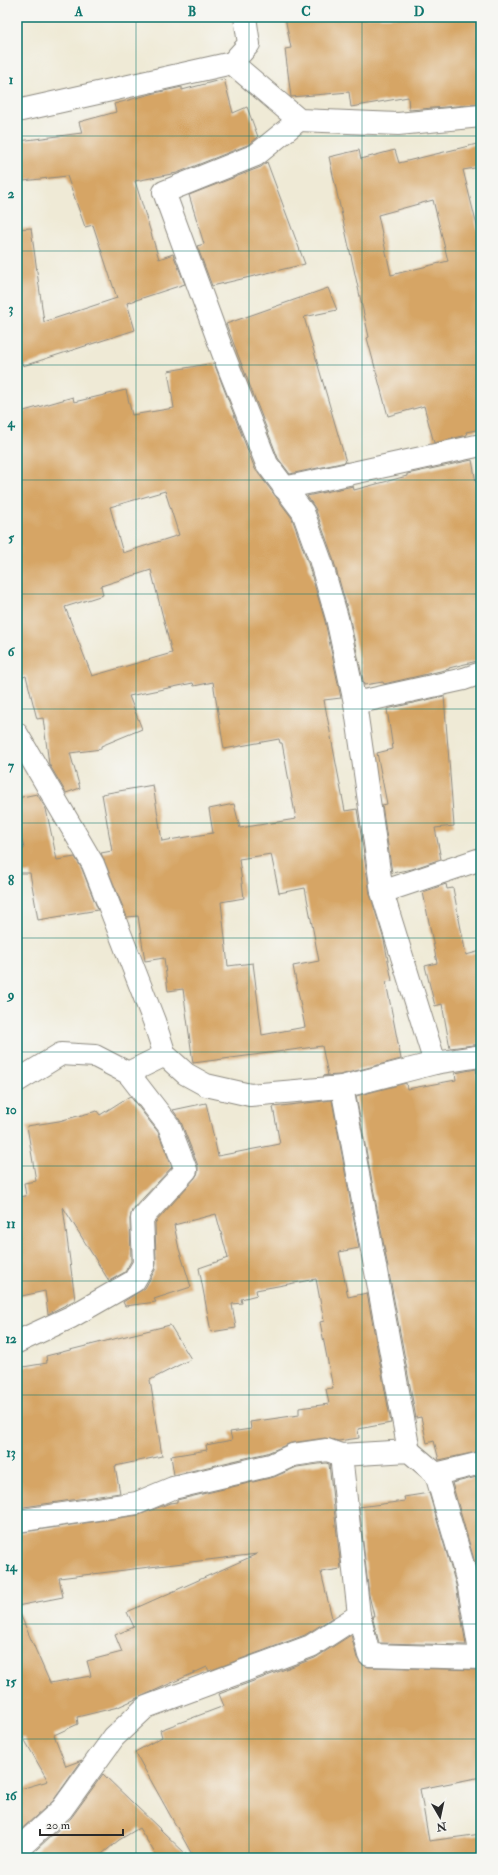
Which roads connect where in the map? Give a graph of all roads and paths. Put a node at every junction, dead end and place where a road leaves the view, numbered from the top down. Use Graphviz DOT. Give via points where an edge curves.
graph roads {
  1 [pos="245,17"];
  2 [pos="232,64"];
  3 [pos="17,111"];
  4 [pos="481,116"];
  5 [pos="299,120"];
  6 [pos="481,445"];
  7 [pos="284,488"];
  8 [pos="481,673"];
  9 [pos="354,703"];
  10 [pos="17,734"];
  11 [pos="481,859"];
  12 [pos="382,892"];
  13 [pos="165,1055"];
  14 [pos="481,1056"];
  15 [pos="435,1064"];
  16 [pos="128,1073"];
  17 [pos="17,1081"];
  18 [pos="342,1087"];
  19 [pos="17,1342"];
  20 [pos="409,1451"];
  21 [pos="341,1455"];
  22 [pos="481,1463"];
  23 [pos="436,1474"];
  24 [pos="17,1521"];
  25 [pos="359,1615"];
  26 [pos="481,1658"];
  27 [pos="17,1850"];
  1 -- 2 [label="street" via="249,44"];
  2 -- 3 [label="street"];
  2 -- 5 [label="street"];
  4 -- 5 [label="street" via="398,124"];
  5 -- 7 [label="street" via="256,155 164,192 267,464"];
  6 -- 7 [label="street"];
  7 -- 9 [label="street" via="303,512 320,559 337,618"];
  8 -- 9 [label="street"];
  9 -- 12 [label="street"];
  10 -- 13 [label="street" via="93,864"];
  11 -- 12 [label="street"];
  12 -- 15 [label="street"];
  13 -- 16 [label="street"];
  13 -- 18 [label="street" via="186,1074 206,1085 250,1095"];
  14 -- 15 [label="street"];
  15 -- 18 [label="street"];
  16 -- 17 [label="street" via="95,1056 61,1054"];
  16 -- 19 [label="street" via="169,1126 186,1170 142,1218 144,1264 134,1281 72,1317"];
  18 -- 20 [label="street"];
  20 -- 21 [label="street"];
  20 -- 23 [label="street"];
  21 -- 24 [label="street" via="327,1450 293,1455 271,1465 173,1488 137,1503"];
  21 -- 25 [label="street"];
  22 -- 23 [label="street"];
  23 -- 26 [label="street" via="468,1582"];
  25 -- 26 [label="street" via="369,1654"];
  25 -- 27 [label="street" via="311,1646 146,1707 114,1737 62,1809"];
}
